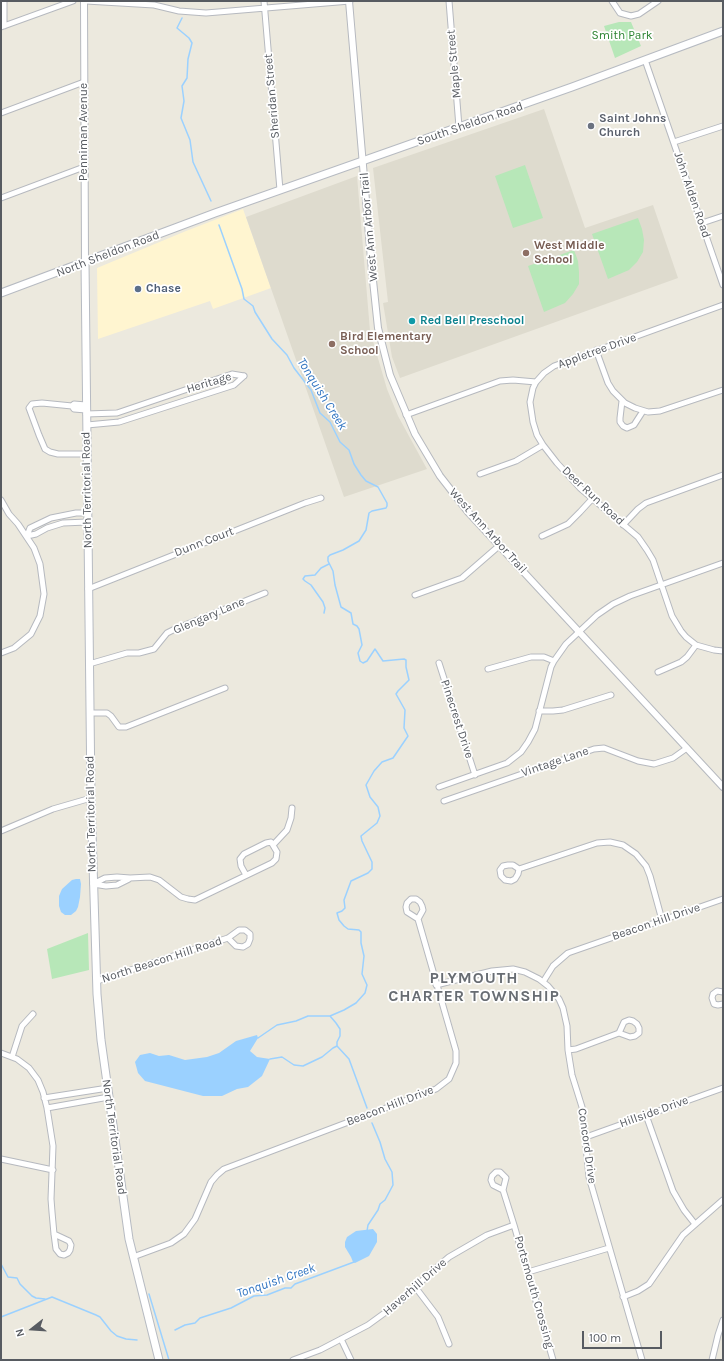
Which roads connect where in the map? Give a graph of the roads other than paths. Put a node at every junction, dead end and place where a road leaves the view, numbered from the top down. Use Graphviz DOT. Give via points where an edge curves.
graph roads {
  1 [pos="4,1"];
  2 [pos="73,1"];
  3 [pos="85,1"];
  4 [pos="264,1"];
  5 [pos="350,1"];
  6 [pos="449,1"];
  7 [pos="612,1"];
  8 [pos="658,1"];
  9 [pos="265,8"];
  10 [pos="3,26"];
  11 [pos="723,31"];
  12 [pos="645,60"];
  13 [pos="84,82"];
  14 [pos="1,113"];
  15 [pos="723,126"];
  16 [pos="459,127"];
  17 [pos="674,142"];
  18 [pos="363,161"];
  19 [pos="84,167"];
  20 [pos="280,190"];
  21 [pos="1,198"];
  22 [pos="215,213"];
  23 [pos="723,216"];
  24 [pos="702,224"];
  25 [pos="85,262"];
  26 [pos="723,285"];
  27 [pos="1,293"];
  28 [pos="723,305"];
  29 [pos="596,350"];
  30 [pos="536,382"];
  31 [pos="723,390"];
  32 [pos="169,396"];
  33 [pos="622,401"];
  34 [pos="172,405"];
  35 [pos="131,408"];
  36 [pos="86,410"];
  37 [pos="643,411"];
  38 [pos="406,415"];
  39 [pos="134,418"];
  40 [pos="86,425"];
  41 [pos="543,445"];
  42 [pos="87,454"];
  43 [pos="480,474"];
  44 [pos="723,475"];
  45 [pos="321,498"];
  46 [pos="592,499"];
  47 [pos="1,500"];
  48 [pos="87,514"];
  49 [pos="87,522"];
  50 [pos="623,525"];
  51 [pos="27,536"];
  52 [pos="542,536"];
  53 [pos="500,546"];
  54 [pos="723,563"];
  55 [pos="662,585"];
  56 [pos="88,589"];
  57 [pos="265,593"];
  58 [pos="415,595"];
  59 [pos="579,631"];
  60 [pos="696,645"];
  61 [pos="723,651"];
  62 [pos="1,653"];
  63 [pos="554,661"];
  64 [pos="439,663"];
  65 [pos="89,664"];
  66 [pos="488,669"];
  67 [pos="658,672"];
  68 [pos="225,688"];
  69 [pos="611,694"];
  70 [pos="540,711"];
  71 [pos="90,713"];
  72 [pos="687,748"];
  73 [pos="476,775"];
  74 [pos="723,787"];
  75 [pos="439,788"];
  76 [pos="91,798"];
  77 [pos="444,800"];
  78 [pos="292,808"];
  79 [pos="1,831"];
  80 [pos="273,845"];
  81 [pos="520,869"];
  82 [pos="246,875"];
  83 [pos="130,878"];
  84 [pos="93,884"];
  85 [pos="723,899"];
  86 [pos="418,919"];
  87 [pos="662,920"];
  88 [pos="228,938"];
  89 [pos="97,982"];
  90 [pos="544,982"];
  91 [pos="436,986"];
  92 [pos="723,992"];
  93 [pos="723,1004"];
  94 [pos="33,1014"];
  95 [pos="619,1033"];
  96 [pos="568,1050"];
  97 [pos="1,1054"];
  98 [pos="12,1057"];
  99 [pos="108,1088"];
  100 [pos="723,1088"];
  101 [pos="109,1097"];
  102 [pos="44,1098"];
  103 [pos="47,1108"];
  104 [pos="646,1115"];
  105 [pos="586,1137"];
  106 [pos="1,1159"];
  107 [pos="53,1170"];
  108 [pos="503,1190"];
  109 [pos="723,1200"];
  110 [pos="695,1224"];
  111 [pos="514,1225"];
  112 [pos="54,1234"];
  113 [pos="609,1248"];
  114 [pos="133,1257"];
  115 [pos="528,1272"];
  116 [pos="416,1288"];
  117 [pos="623,1296"];
  118 [pos="723,1320"];
  119 [pos="341,1339"];
  120 [pos="449,1344"];
  121 [pos="159,1360"];
  122 [pos="294,1360"];
  123 [pos="351,1360"];
  124 [pos="553,1360"];
  125 [pos="642,1360"];
  126 [pos="712,1360"];
  1 -- 10 [label="street"];
  2 -- 10 [label="street"];
  3 -- 9 [label="street" via="154,4 179,11 206,13"];
  3 -- 13 [label="street, Penniman Avenue"];
  4 -- 9 [label="street, Sheridan Street"];
  5 -- 9 [label="street"];
  5 -- 18 [label="street, West Ann Arbor Trail"];
  6 -- 16 [label="street, Maple Street"];
  7 -- 8 [label="street" via="620,13 628,16 639,14"];
  9 -- 20 [label="street, Sheridan Street"];
  11 -- 12 [label="main road, South Sheldon Road"];
  12 -- 16 [label="main road, South Sheldon Road"];
  12 -- 17 [label="street, John Alden Road"];
  13 -- 14 [label="street"];
  13 -- 19 [label="street, Penniman Avenue"];
  15 -- 17 [label="street"];
  16 -- 18 [label="main road, South Sheldon Road"];
  17 -- 24 [label="street, John Alden Road"];
  18 -- 20 [label="main road, South Sheldon Road"];
  18 -- 38 [label="street, West Ann Arbor Trail" via="378,328 390,375"];
  19 -- 21 [label="street"];
  19 -- 25 [label="street, Penniman Avenue"];
  20 -- 22 [label="main road, South Sheldon Road"];
  22 -- 25 [label="main road, North Sheldon Road"];
  23 -- 24 [label="street"];
  24 -- 26 [label="street, John Alden Road"];
  25 -- 27 [label="main road, North Sheldon Road"];
  25 -- 36 [label="main road, North Territorial Road"];
  28 -- 29 [label="street, Appletree Drive"];
  29 -- 30 [label="street, Appletree Drive" via="554,366"];
  29 -- 33 [label="street" via="608,383"];
  30 -- 38 [label="street" via="500,381"];
  30 -- 41 [label="street, Deer Run Road" via="531,396 531,410"];
  31 -- 37 [label="street" via="669,410"];
  32 -- 34 [label="street"];
  32 -- 34 [label="street, Heritage" via="232,374 244,376 234,385"];
  32 -- 35 [label="street, Heritage"];
  33 -- 37 [label="street"];
  33 -- 37 [label="street" via="620,422 627,428 634,425"];
  34 -- 39 [label="street, Heritage"];
  35 -- 36 [label="street, Heritage" via="117,413"];
  35 -- 39 [label="street"];
  36 -- 40 [label="main road, North Territorial Road"];
  36 -- 42 [label="street, Heritage" via="42,403 32,404 29,408 45,449 58,454"];
  38 -- 53 [label="street, West Ann Arbor Trail" via="440,476 468,512"];
  39 -- 40 [label="street, Heritage"];
  40 -- 42 [label="main road, North Territorial Road"];
  41 -- 43 [label="street" via="516,461"];
  41 -- 46 [label="street, Deer Run Road" via="565,473"];
  42 -- 48 [label="main road, North Territorial Road"];
  44 -- 50 [label="street" via="646,503"];
  45 -- 56 [label="street, Dunn Court"];
  46 -- 50 [label="street, Deer Run Road"];
  46 -- 52 [label="street" via="568,524"];
  47 -- 51 [label="street"];
  48 -- 49 [label="main road, North Territorial Road"];
  48 -- 51 [label="street" via="76,513 51,518 30,528"];
  49 -- 51 [label="street" via="63,523"];
  49 -- 56 [label="main road, North Territorial Road"];
  50 -- 55 [label="street, Deer Run Road" via="647,550"];
  51 -- 62 [label="street" via="40,564 44,594 40,616 31,634 14,648"];
  53 -- 58 [label="street" via="462,578"];
  53 -- 59 [label="street, West Ann Arbor Trail"];
  54 -- 55 [label="street, Pinecrest Drive"];
  55 -- 59 [label="street, Pinecrest Drive" via="613,604"];
  55 -- 60 [label="street, Deer Run Road" via="676,625"];
  56 -- 65 [label="main road, North Territorial Road"];
  57 -- 65 [label="street, Glengary Lane" via="167,633 154,649 127,653"];
  59 -- 63 [label="street, Pinecrest Drive"];
  59 -- 72 [label="street, West Ann Arbor Trail"];
  60 -- 61 [label="street"];
  60 -- 67 [label="street" via="681,662"];
  63 -- 66 [label="street" via="544,657 531,657"];
  63 -- 70 [label="street, Pinecrest Drive"];
  64 -- 73 [label="street, Pinecrest Drive"];
  65 -- 71 [label="main road, North Territorial Road"];
  68 -- 71 [label="street" via="126,727 119,727 107,713"];
  69 -- 70 [label="street" via="563,710"];
  70 -- 73 [label="street, Pinecrest Drive" via="532,735 521,752 507,763"];
  71 -- 76 [label="main road, North Territorial Road"];
  72 -- 74 [label="street, West Ann Arbor Trail"];
  72 -- 77 [label="street, Vintage Lane" via="674,758 654,764 638,761 604,748 594,749"];
  73 -- 75 [label="street, Pinecrest Drive"];
  76 -- 79 [label="street" via="53,809"];
  76 -- 84 [label="main road, North Territorial Road"];
  78 -- 80 [label="street" via="287,830"];
  80 -- 82 [label="street" via="277,852 276,859"];
  80 -- 82 [label="street" via="271,842 266,843 244,854 240,859"];
  81 -- 87 [label="street" via="597,843 623,845 636,854 646,866"];
  82 -- 83 [label="street" via="195,900 181,897 154,878"];
  83 -- 84 [label="street" via="106,878"];
  83 -- 84 [label="street" via="117,885"];
  84 -- 89 [label="main road, North Territorial Road"];
  85 -- 87 [label="street, Beacon Hill Drive"];
  86 -- 91 [label="street, Beacon Hill Drive"];
  87 -- 90 [label="street, Beacon Hill Drive" via="568,953 552,966"];
  88 -- 89 [label="street, North Beacon Hill Road"];
  89 -- 99 [label="main road, North Territorial Road" via="101,1040"];
  90 -- 91 [label="street" via="524,972 503,969"];
  90 -- 96 [label="street, Concord Drive" via="554,992 563,1008"];
  91 -- 114 [label="street, Beacon Hill Drive" via="456,1057 454,1069 446,1083 224,1169 211,1182 195,1219 184,1234 171,1243"];
  92 -- 93 [label="street" via="713,994 712,998 714,1004"];
  94 -- 98 [label="street" via="22,1026"];
  95 -- 96 [label="street"];
  96 -- 105 [label="street, Concord Drive" via="572,1075 582,1107"];
  97 -- 98 [label="street"];
  98 -- 102 [label="street" via="34,1074"];
  99 -- 101 [label="main road, North Territorial Road"];
  99 -- 102 [label="street"];
  100 -- 104 [label="street, Hillside Drive"];
  101 -- 103 [label="street"];
  101 -- 114 [label="main road, North Territorial Road"];
  102 -- 103 [label="street"];
  103 -- 107 [label="street" via="53,1146"];
  104 -- 105 [label="street, Hillside Drive"];
  104 -- 110 [label="street" via="673,1191"];
  105 -- 113 [label="street, Concord Drive" via="589,1177"];
  106 -- 107 [label="street"];
  107 -- 112 [label="street" via="51,1199"];
  108 -- 111 [label="street, Portsmouth Crossing"];
  109 -- 110 [label="street"];
  110 -- 117 [label="street" via="675,1245 648,1284"];
  111 -- 115 [label="street, Portsmouth Crossing"];
  111 -- 116 [label="street, Haverhill Drive" via="487,1235 461,1249 438,1265"];
  113 -- 115 [label="street"];
  113 -- 117 [label="street, Concord Drive"];
  114 -- 121 [label="main road, North Territorial Road"];
  115 -- 124 [label="street, Portsmouth Crossing"];
  116 -- 119 [label="street, Haverhill Drive" via="385,1313"];
  116 -- 120 [label="street" via="438,1317"];
  117 -- 125 [label="street, Concord Drive"];
  118 -- 126 [label="street"];
  119 -- 122 [label="street, Haverhill Drive"];
  119 -- 123 [label="street"];
}
